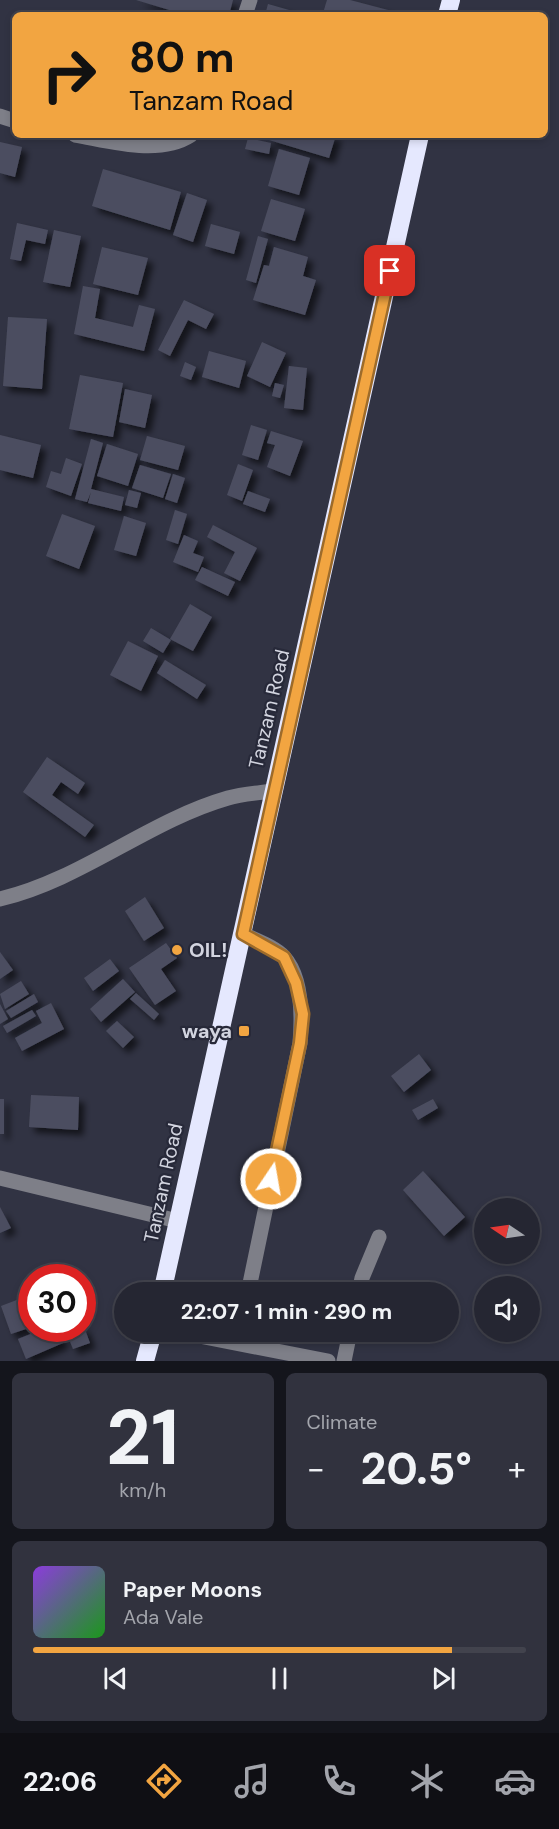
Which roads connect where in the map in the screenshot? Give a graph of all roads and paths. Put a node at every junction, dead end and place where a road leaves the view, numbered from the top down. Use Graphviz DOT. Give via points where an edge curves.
graph roads {
  1 [pos="94,138"];
  2 [pos="183,138"];
  3 [pos="419,138"];
  4 [pos="273,791"];
  5 [pos="0,899"];
  6 [pos="243,934"];
  7 [pos="0,1178"];
  8 [pos="178,1221"];
  9 [pos="379,1237"];
  10 [pos="164,1282"];
  11 [pos="250,1282"];
  12 [pos="361,1282"];
  13 [pos="150,1342"];
  14 [pos="257,1342"];
  15 [pos="348,1342"];
  16 [pos="145,1361"];
  17 [pos="328,1361"];
  18 [pos="344,1361"];
  1 -- 2 [label="street" via="163,145"];
  3 -- 4 [label="highway, Tanzam Road"];
  4 -- 5 [label="street" via="229,798 197,810 60,878"];
  4 -- 6 [label="highway, Tanzam Road"];
  6 -- 8 [label="highway, Tanzam Road"];
  6 -- 11 [label="street" via="284,957 296,983 303,1014"];
  7 -- 8 [label="street"];
  8 -- 10 [label="highway, Tanzam Road"];
  9 -- 12 [label="street"];
  13 -- 16 [label="highway"];
  14 -- 17 [label="street"];
  15 -- 18 [label="street"];
}
